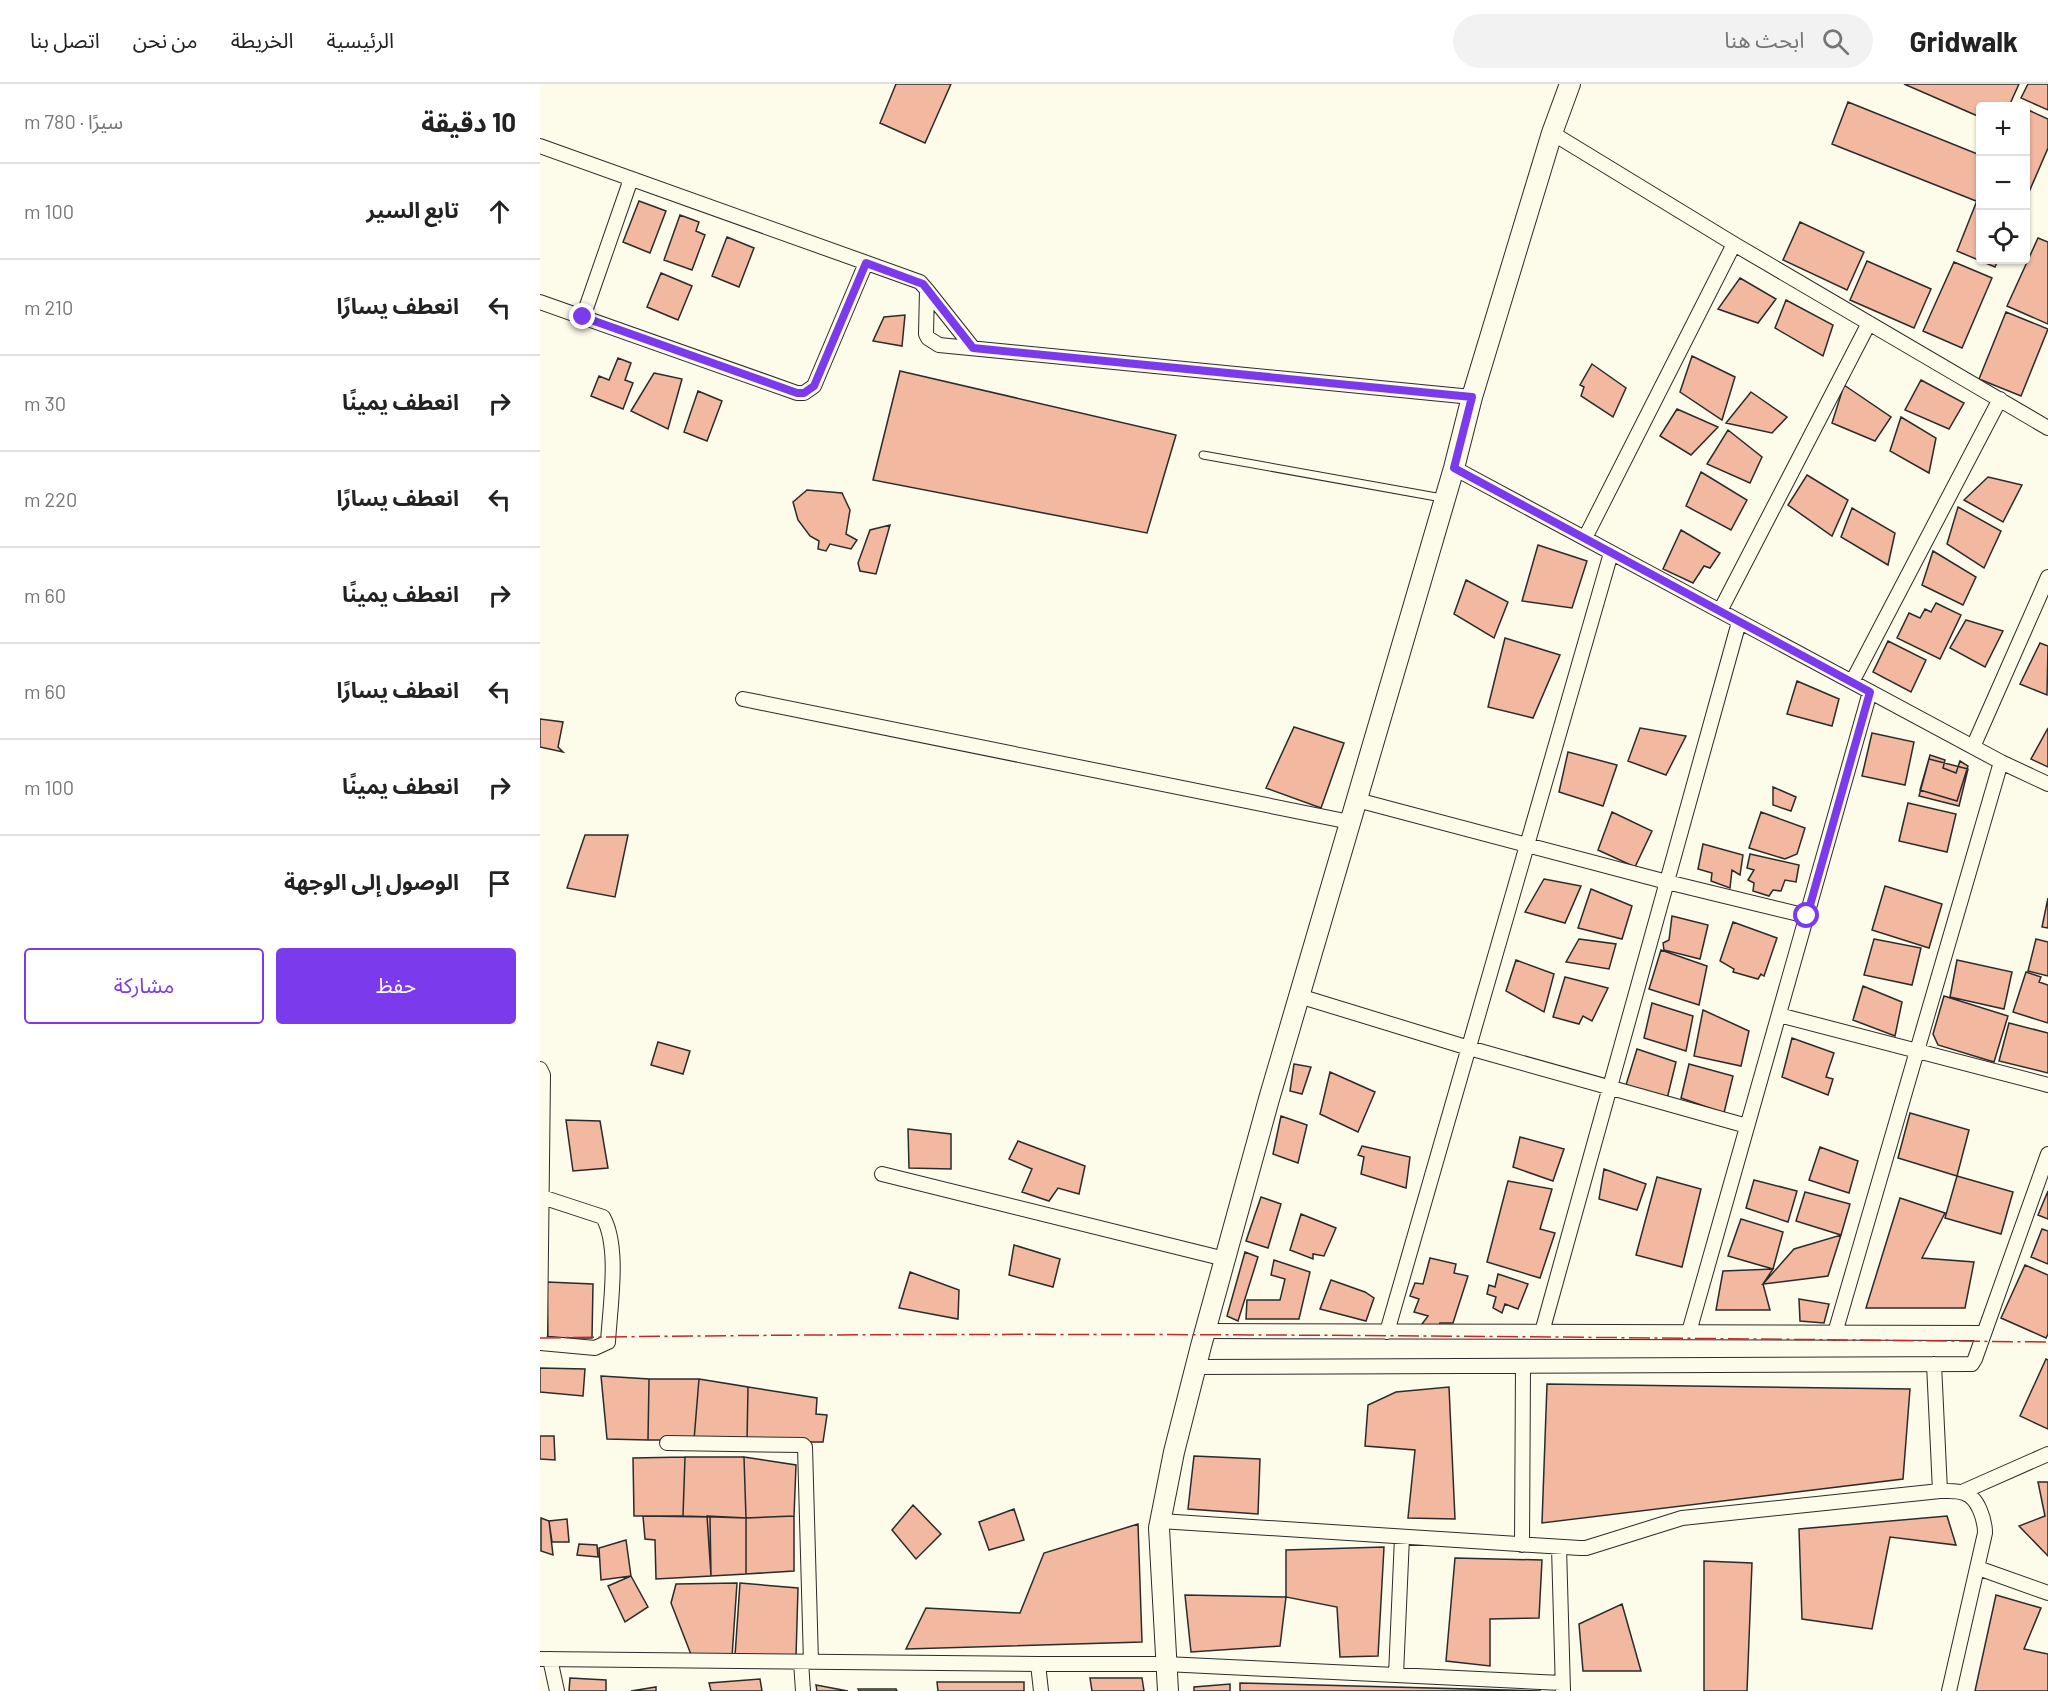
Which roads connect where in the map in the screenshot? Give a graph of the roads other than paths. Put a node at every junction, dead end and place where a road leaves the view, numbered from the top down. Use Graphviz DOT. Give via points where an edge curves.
graph roads {
  1 [pos="1570,84"];
  2 [pos="1552,133"];
  3 [pos="540,146"];
  4 [pos="631,179"];
  5 [pos="1734,244"];
  6 [pos="866,263"];
  7 [pos="927,290"];
  8 [pos="540,302"];
  9 [pos="583,317"];
  10 [pos="1869,323"];
  11 [pos="973,348"];
  12 [pos="1472,397"];
  13 [pos="2000,399"];
  14 [pos="2048,428"];
  15 [pos="1203,455"];
  16 [pos="1454,468"];
  17 [pos="1444,499"];
  18 [pos="1585,538"];
  19 [pos="1611,552"];
  20 [pos="2048,577"];
  21 [pos="1720,611"];
  22 [pos="1739,622"];
  23 [pos="1852,682"];
  24 [pos="1870,692"];
  25 [pos="743,699"];
  26 [pos="1973,747"];
  27 [pos="2001,762"];
  28 [pos="2048,784"];
  29 [pos="1357,800"];
  30 [pos="1350,822"];
  31 [pos="1527,844"];
  32 [pos="1667,882"];
  33 [pos="1807,916"];
  34 [pos="1299,996"];
  35 [pos="1779,1015"];
  36 [pos="1469,1048"];
  37 [pos="1917,1051"];
  38 [pos="540,1069"];
  39 [pos="2048,1085"];
  40 [pos="1610,1086"];
  41 [pos="1747,1126"];
  42 [pos="2048,1154"];
  43 [pos="882,1174"];
  44 [pos="542,1197"];
  45 [pos="1225,1259"];
  46 [pos="1205,1331"];
  47 [pos="1387,1332"];
  48 [pos="1542,1332"];
  49 [pos="1689,1332"];
  50 [pos="1835,1333"];
  51 [pos="1984,1333"];
  52 [pos="540,1335"];
  53 [pos="540,1343"];
  54 [pos="1934,1364"];
  55 [pos="1523,1366"];
  56 [pos="1196,1367"];
  57 [pos="667,1443"];
  58 [pos="2048,1454"];
  59 [pos="1940,1491"];
  60 [pos="1962,1492"];
  61 [pos="1160,1521"];
  62 [pos="1402,1537"];
  63 [pos="1522,1545"];
  64 [pos="1559,1547"];
  65 [pos="1978,1568"];
  66 [pos="2048,1593"];
  67 [pos="545,1659"];
  68 [pos="806,1662"];
  69 [pos="1038,1664"];
  70 [pos="1165,1664"];
  71 [pos="1396,1675"];
  72 [pos="1562,1687"];
  73 [pos="556,1691"];
  74 [pos="803,1691"];
  75 [pos="1041,1691"];
  76 [pos="1168,1691"];
  77 [pos="1950,1691"];
  1 -- 2 [label="main road"];
  2 -- 5 [label="street"];
  2 -- 12 [label="main road"];
  3 -- 4 [label="street"];
  4 -- 6 [label="street"];
  4 -- 9 [label="street"];
  5 -- 10 [label="street"];
  5 -- 18 [label="street"];
  6 -- 7 [label="street" via="920,282"];
  6 -- 9 [label="street" via="814,386 804,393"];
  7 -- 11 [label="street"];
  7 -- 11 [label="street" via="928,338 939,345"];
  8 -- 9 [label="street"];
  10 -- 13 [label="street"];
  10 -- 21 [label="street"];
  11 -- 12 [label="street"];
  12 -- 16 [label="main road"];
  13 -- 14 [label="street"];
  13 -- 23 [label="street"];
  15 -- 17 [label="lane"];
  16 -- 17 [label="main road"];
  16 -- 18 [label="street"];
  17 -- 29 [label="main road"];
  18 -- 19 [label="street"];
  19 -- 21 [label="street"];
  19 -- 31 [label="street"];
  20 -- 26 [label="street"];
  21 -- 22 [label="street"];
  22 -- 23 [label="street"];
  22 -- 32 [label="street"];
  23 -- 24 [label="street"];
  24 -- 26 [label="street"];
  24 -- 33 [label="street"];
  25 -- 30 [label="street"];
  26 -- 27 [label="street"];
  27 -- 28 [label="street"];
  27 -- 37 [label="street"];
  29 -- 30 [label="main road"];
  29 -- 31 [label="street"];
  30 -- 34 [label="main road"];
  31 -- 32 [label="street"];
  31 -- 36 [label="street"];
  32 -- 33 [label="street"];
  32 -- 40 [label="street"];
  33 -- 35 [label="street"];
  34 -- 36 [label="street"];
  34 -- 45 [label="main road"];
  35 -- 37 [label="street"];
  35 -- 41 [label="street"];
  36 -- 40 [label="street"];
  36 -- 47 [label="street"];
  37 -- 39 [label="street"];
  37 -- 50 [label="street"];
  38 -- 44 [label="street"];
  40 -- 41 [label="street"];
  40 -- 48 [label="street"];
  41 -- 49 [label="street"];
  42 -- 51 [label="street"];
  43 -- 45 [label="street"];
  44 -- 52 [label="street"];
  44 -- 53 [label="street" via="603,1216 613,1251 608,1342 595,1348"];
  45 -- 46 [label="main road"];
  46 -- 47 [label="street"];
  46 -- 56 [label="main road"];
  47 -- 48 [label="street"];
  48 -- 49 [label="street"];
  49 -- 50 [label="street"];
  50 -- 51 [label="street"];
  51 -- 54 [label="street" via="1972,1364"];
  54 -- 55 [label="street"];
  54 -- 59 [label="street"];
  55 -- 56 [label="street"];
  55 -- 63 [label="street"];
  56 -- 61 [label="main road"];
  57 -- 68 [label="street" via="805,1447"];
  58 -- 60 [label="street"];
  59 -- 60 [label="street"];
  59 -- 64 [label="street" via="1682,1518 1586,1548"];
  60 -- 65 [label="street" via="1974,1502 1985,1526"];
  61 -- 62 [label="street"];
  61 -- 70 [label="main road"];
  62 -- 63 [label="street"];
  62 -- 71 [label="street"];
  63 -- 64 [label="street"];
  64 -- 72 [label="street"];
  65 -- 66 [label="street"];
  65 -- 77 [label="street"];
  67 -- 68 [label="street"];
  67 -- 73 [label="street"];
  68 -- 69 [label="street"];
  68 -- 74 [label="street"];
  69 -- 70 [label="street"];
  69 -- 75 [label="street"];
  70 -- 71 [label="street"];
  70 -- 76 [label="main road"];
  71 -- 72 [label="street"];
}
